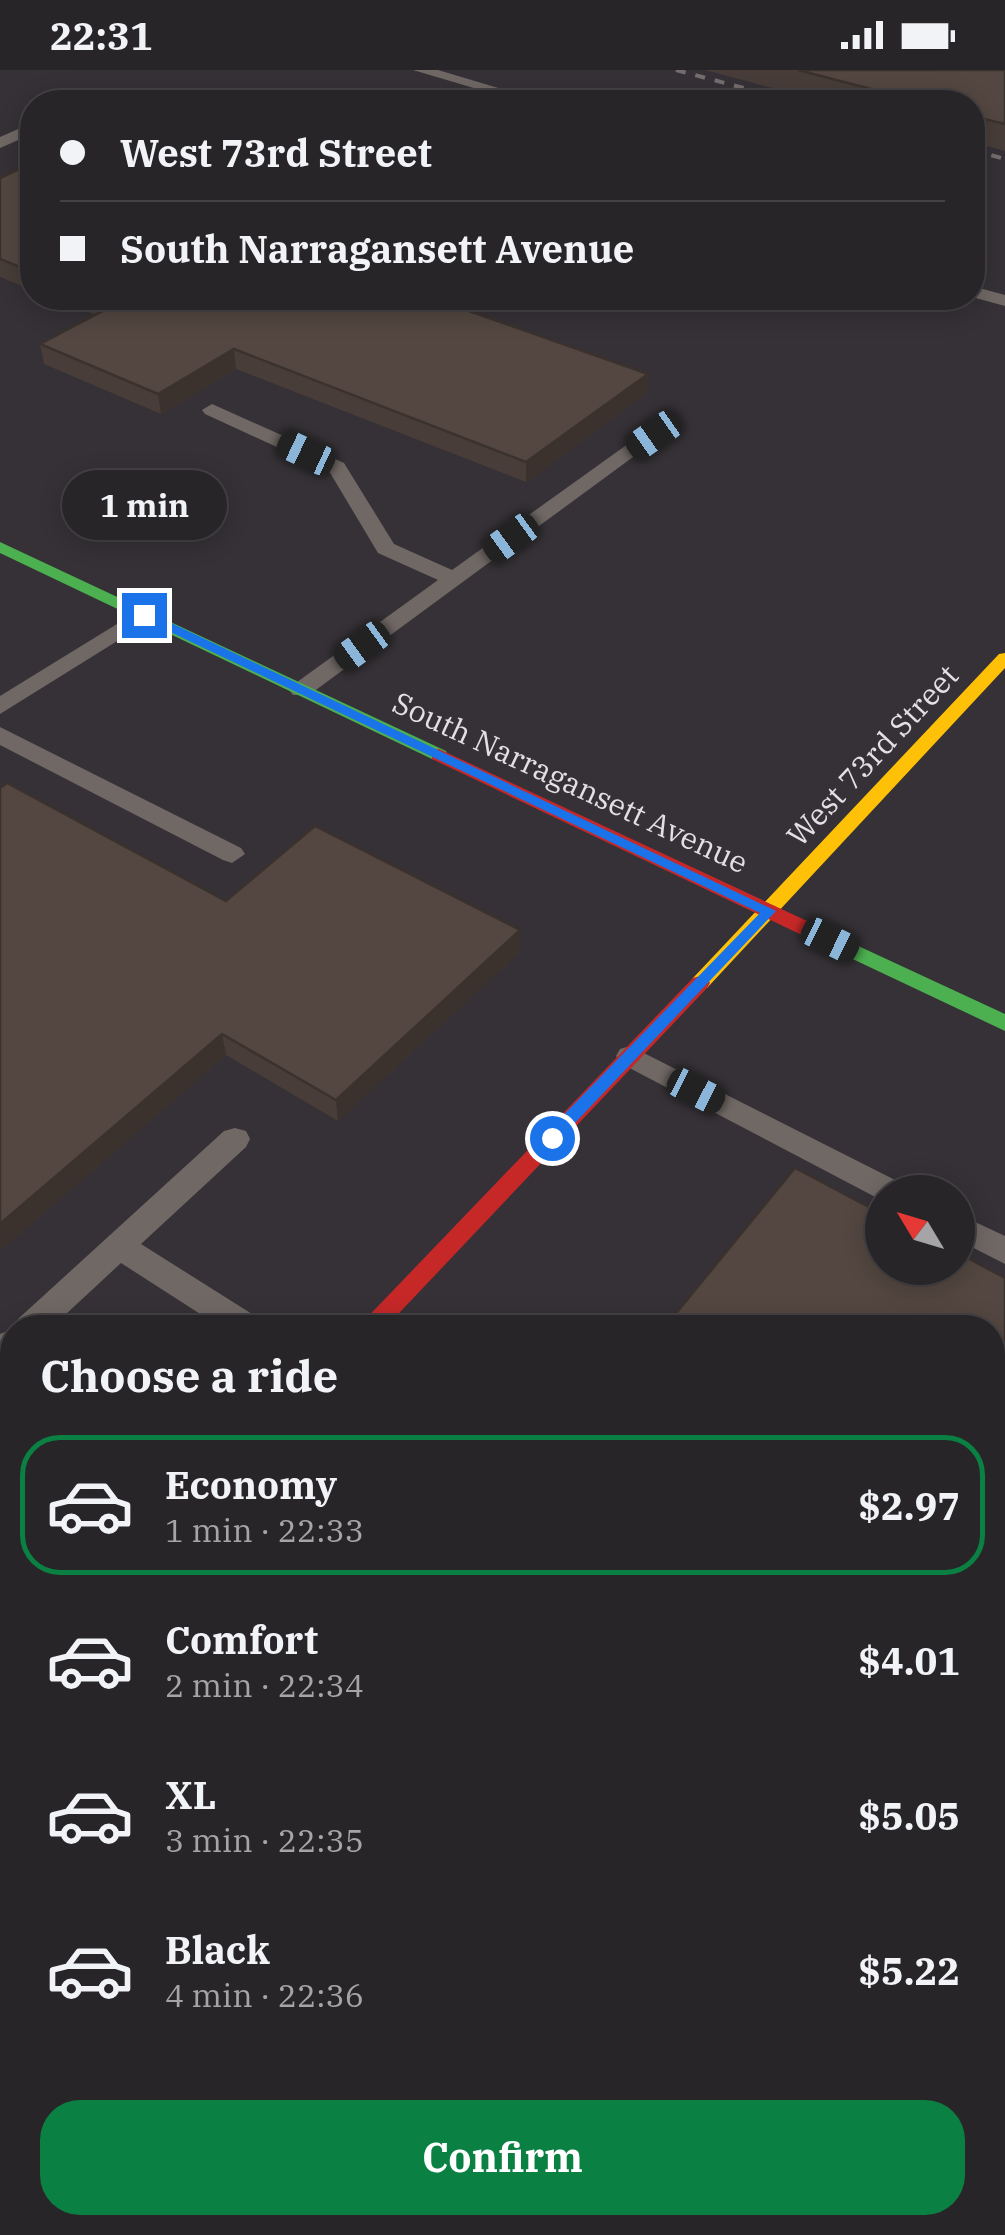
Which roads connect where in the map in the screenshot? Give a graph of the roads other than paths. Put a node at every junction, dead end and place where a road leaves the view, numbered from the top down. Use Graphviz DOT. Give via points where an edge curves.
graph roads {
  1 [pos="422,70"];
  2 [pos="494,90"];
  3 [pos="212,410"];
  4 [pos="654,435"];
  5 [pos="0,547"];
  6 [pos="27,560"];
  7 [pos="0,566"];
  8 [pos="454,579"];
  9 [pos="144,615"];
  10 [pos="1005,658"];
  11 [pos="301,690"];
  12 [pos="0,707"];
  13 [pos="0,735"];
  14 [pos="232,854"];
  15 [pos="769,911"];
  16 [pos="1005,1024"];
  17 [pos="630,1056"];
  18 [pos="235,1138"];
  19 [pos="865,1178"];
  20 [pos="975,1235"];
  21 [pos="119,1246"];
  22 [pos="1005,1251"];
  23 [pos="44,1315"];
  24 [pos="228,1315"];
  25 [pos="381,1315"];
  1 -- 2 [label="lane"];
  3 -- 8 [label="lane" via="337,467 386,548"];
  4 -- 8 [label="lane"];
  5 -- 6 [label="street, South Narragansett Avenue"];
  6 -- 7 [label="lane"];
  6 -- 9 [label="street, South Narragansett Avenue"];
  8 -- 11 [label="lane"];
  9 -- 11 [label="street, South Narragansett Avenue"];
  9 -- 12 [label="lane"];
  10 -- 15 [label="street, West 73rd Street"];
  11 -- 15 [label="street, South Narragansett Avenue"];
  13 -- 14 [label="lane"];
  15 -- 16 [label="street, South Narragansett Avenue"];
  15 -- 17 [label="street, West 73rd Street"];
  17 -- 19 [label="lane"];
  17 -- 25 [label="street, West 73rd Street"];
  18 -- 21 [label="lane"];
  20 -- 22 [label="lane"];
  21 -- 23 [label="lane"];
  21 -- 24 [label="lane"];
}
